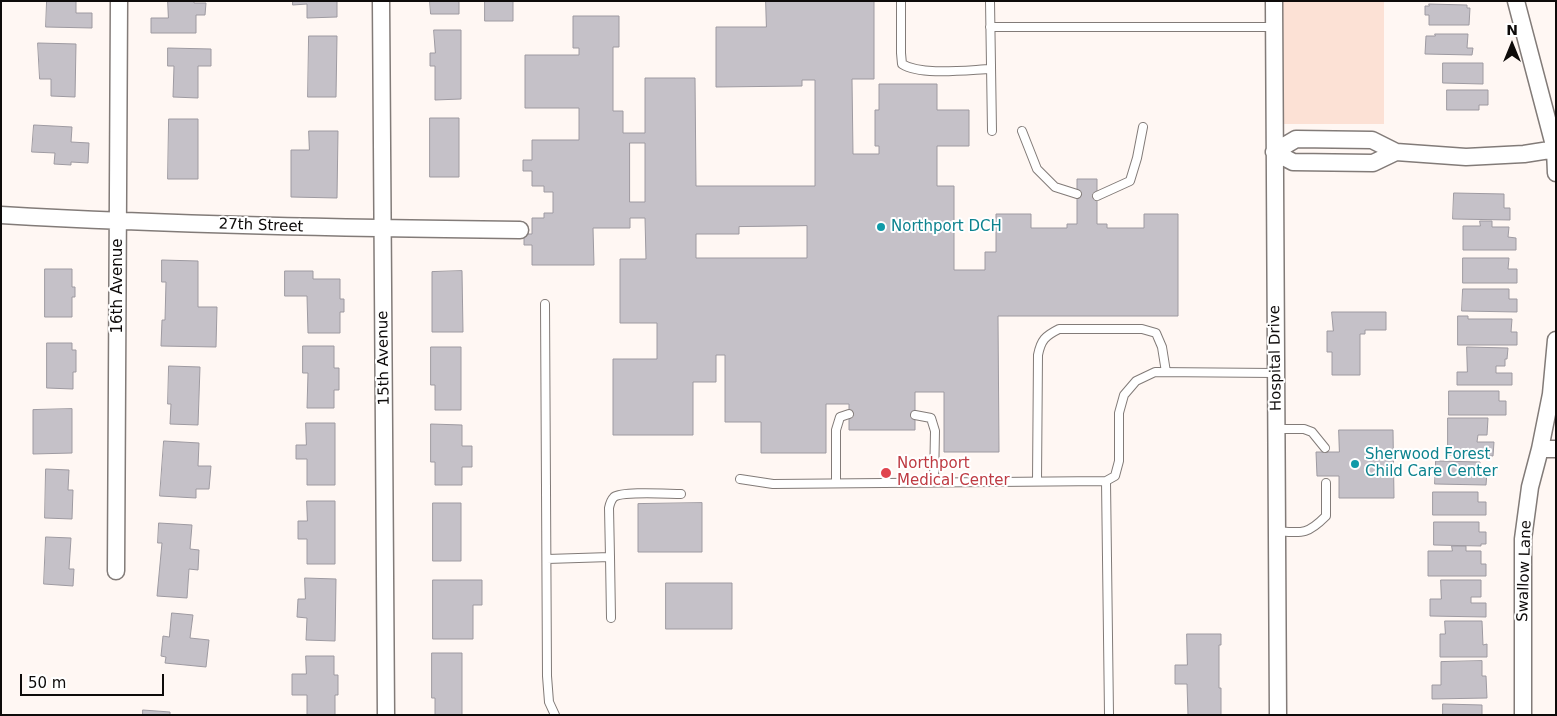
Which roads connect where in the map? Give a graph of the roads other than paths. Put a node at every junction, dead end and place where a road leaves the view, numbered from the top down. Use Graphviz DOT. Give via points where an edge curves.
graph roads {
  1 [pos="118,1"];
  2 [pos="381,1"];
  3 [pos="901,1"];
  4 [pos="990,1"];
  5 [pos="1274,1"];
  6 [pos="1516,1"];
  7 [pos="990,27"];
  8 [pos="1274,27"];
  9 [pos="991,69"];
  10 [pos="1143,127"];
  11 [pos="992,131"];
  12 [pos="1022,131"];
  13 [pos="1555,149"];
  14 [pos="1274,152"];
  15 [pos="1396,152"];
  16 [pos="1556,173"];
  17 [pos="1077,194"];
  18 [pos="1097,196"];
  19 [pos="1,215"];
  20 [pos="118,222"];
  21 [pos="383,229"];
  22 [pos="520,230"];
  23 [pos="545,304"];
  24 [pos="1556,340"];
  25 [pos="1166,372"];
  26 [pos="1275,373"];
  27 [pos="849,414"];
  28 [pos="915,415"];
  29 [pos="1277,429"];
  30 [pos="1325,448"];
  31 [pos="1548,449"];
  32 [pos="740,479"];
  33 [pos="934,482"];
  34 [pos="1037,482"];
  35 [pos="1106,482"];
  36 [pos="836,483"];
  37 [pos="1326,483"];
  38 [pos="681,494"];
  39 [pos="1276,531"];
  40 [pos="610,557"];
  41 [pos="547,558"];
  42 [pos="116,571"];
  43 [pos="611,618"];
  44 [pos="386,715"];
  45 [pos="555,715"];
  46 [pos="1109,715"];
  47 [pos="1278,715"];
  48 [pos="1523,715"];
  1 -- 20 [label="street, 16th Avenue"];
  2 -- 21 [label="street, 15th Avenue"];
  3 -- 9 [label="lane" via="902,64 925,71"];
  4 -- 7 [label="lane"];
  5 -- 8 [label="street, Hospital Drive"];
  6 -- 13 [label="street"];
  7 -- 8 [label="lane"];
  7 -- 9 [label="lane"];
  8 -- 14 [label="street, Hospital Drive"];
  9 -- 11 [label="lane"];
  10 -- 18 [label="lane" via="1130,181"];
  12 -- 17 [label="lane" via="1037,169 1055,188"];
  13 -- 15 [label="street" via="1466,157"];
  13 -- 16 [label="street"];
  14 -- 15 [label="street" via="1293,162 1373,163"];
  14 -- 15 [label="street" via="1296,139 1372,140"];
  14 -- 26 [label="street, Hospital Drive"];
  19 -- 20 [label="street, 27th Street"];
  20 -- 21 [label="street, 27th Street"];
  20 -- 42 [label="street, 16th Avenue"];
  21 -- 22 [label="street, 27th Street"];
  21 -- 44 [label="street, 15th Avenue"];
  23 -- 41 [label="lane"];
  24 -- 31 [label="street, Swallow Lane"];
  25 -- 26 [label="lane"];
  25 -- 34 [label="lane" via="1156,333 1142,329 1059,329 1048,334 1040,345 1038,358"];
  25 -- 35 [label="lane" via="1155,372 1136,381 1124,396 1119,413 1120,461 1115,476"];
  26 -- 29 [label="street, Hospital Drive"];
  27 -- 36 [label="lane" via="840,417 836,430"];
  28 -- 33 [label="lane" via="931,418"];
  29 -- 30 [label="lane" via="1312,432"];
  29 -- 39 [label="street, Hospital Drive"];
  31 -- 48 [label="street, Swallow Lane" via="1530,487 1523,539"];
  32 -- 36 [label="lane" via="773,484"];
  33 -- 34 [label="lane"];
  33 -- 36 [label="lane"];
  34 -- 35 [label="lane"];
  35 -- 46 [label="lane"];
  37 -- 39 [label="lane" via="1326,516 1315,527 1302,533"];
  38 -- 40 [label="lane" via="626,494 614,498 609,508"];
  39 -- 47 [label="street, Hospital Drive"];
  40 -- 41 [label="lane"];
  40 -- 43 [label="lane"];
  41 -- 45 [label="lane" via="547,676 549,702"];
}
